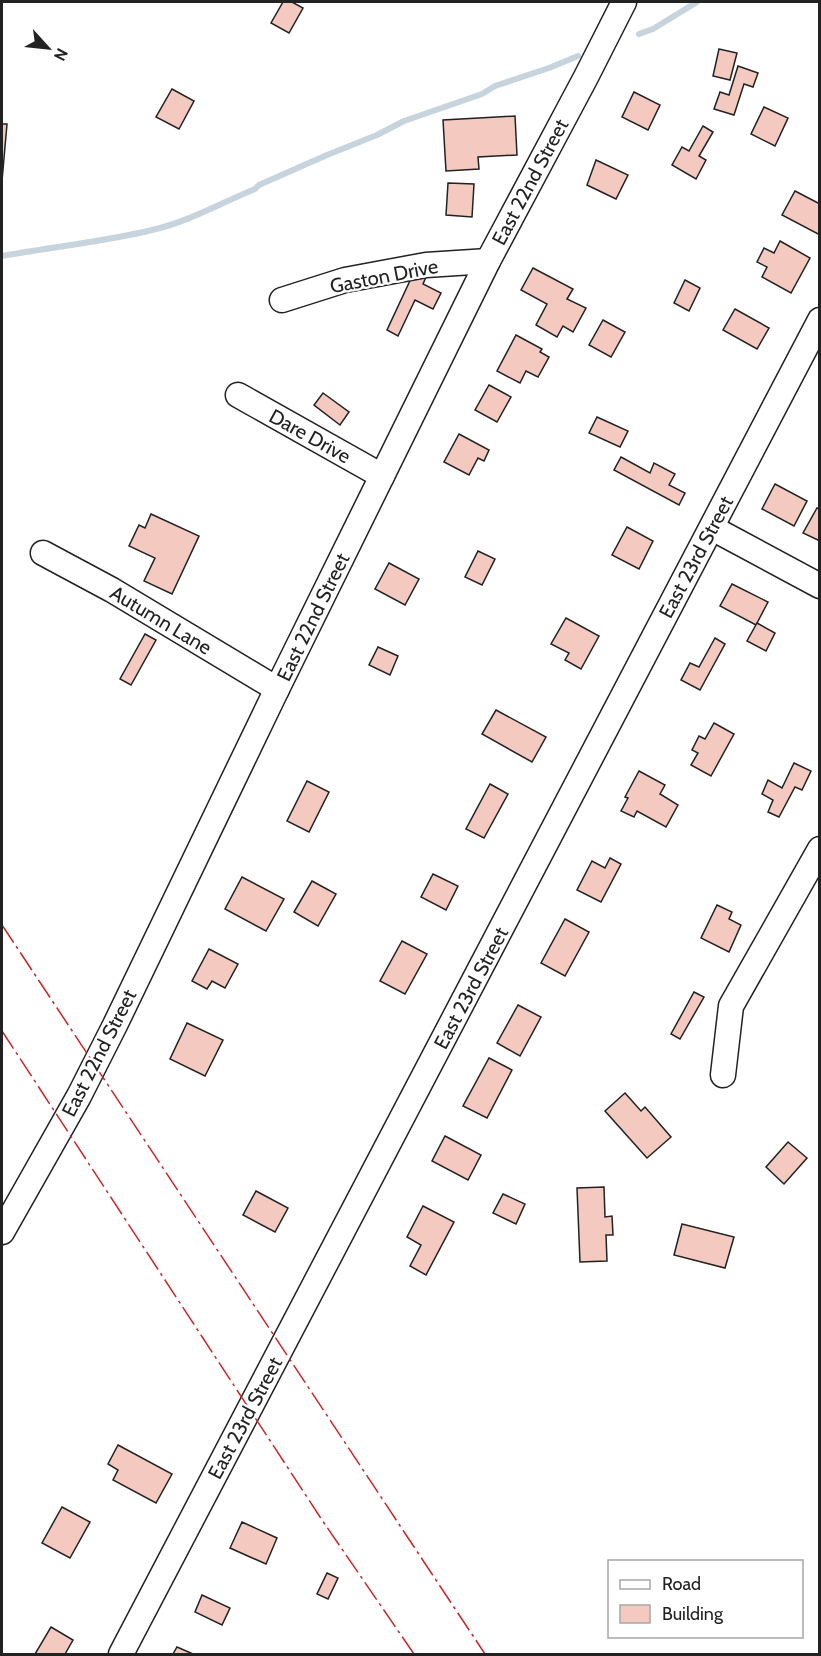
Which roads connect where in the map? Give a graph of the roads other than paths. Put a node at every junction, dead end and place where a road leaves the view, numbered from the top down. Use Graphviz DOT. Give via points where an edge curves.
graph roads {
  1 [pos="624,2"];
  2 [pos="488,261"];
  3 [pos="282,300"];
  4 [pos="819,320"];
  5 [pos="238,395"];
  6 [pos="382,476"];
  7 [pos="712,528"];
  8 [pos="43,553"];
  9 [pos="819,586"];
  10 [pos="277,689"];
  11 [pos="819,849"];
  12 [pos="723,1075"];
  13 [pos="2,1232"];
  14 [pos="121,1654"];
  1 -- 2 [label="street, East 22nd Street"];
  2 -- 3 [label="street, Gaston Drive" via="426,265 345,280"];
  2 -- 6 [label="street, East 22nd Street"];
  4 -- 7 [label="street, East 23rd Street"];
  5 -- 6 [label="street, Dare Drive"];
  6 -- 10 [label="street, East 22nd Street"];
  7 -- 9 [label="street"];
  7 -- 14 [label="street, East 23rd Street"];
  8 -- 10 [label="street, Autumn Lane"];
  10 -- 13 [label="street, East 22nd Street" via="110,1035"];
  11 -- 12 [label="street" via="730,1006"];
}
